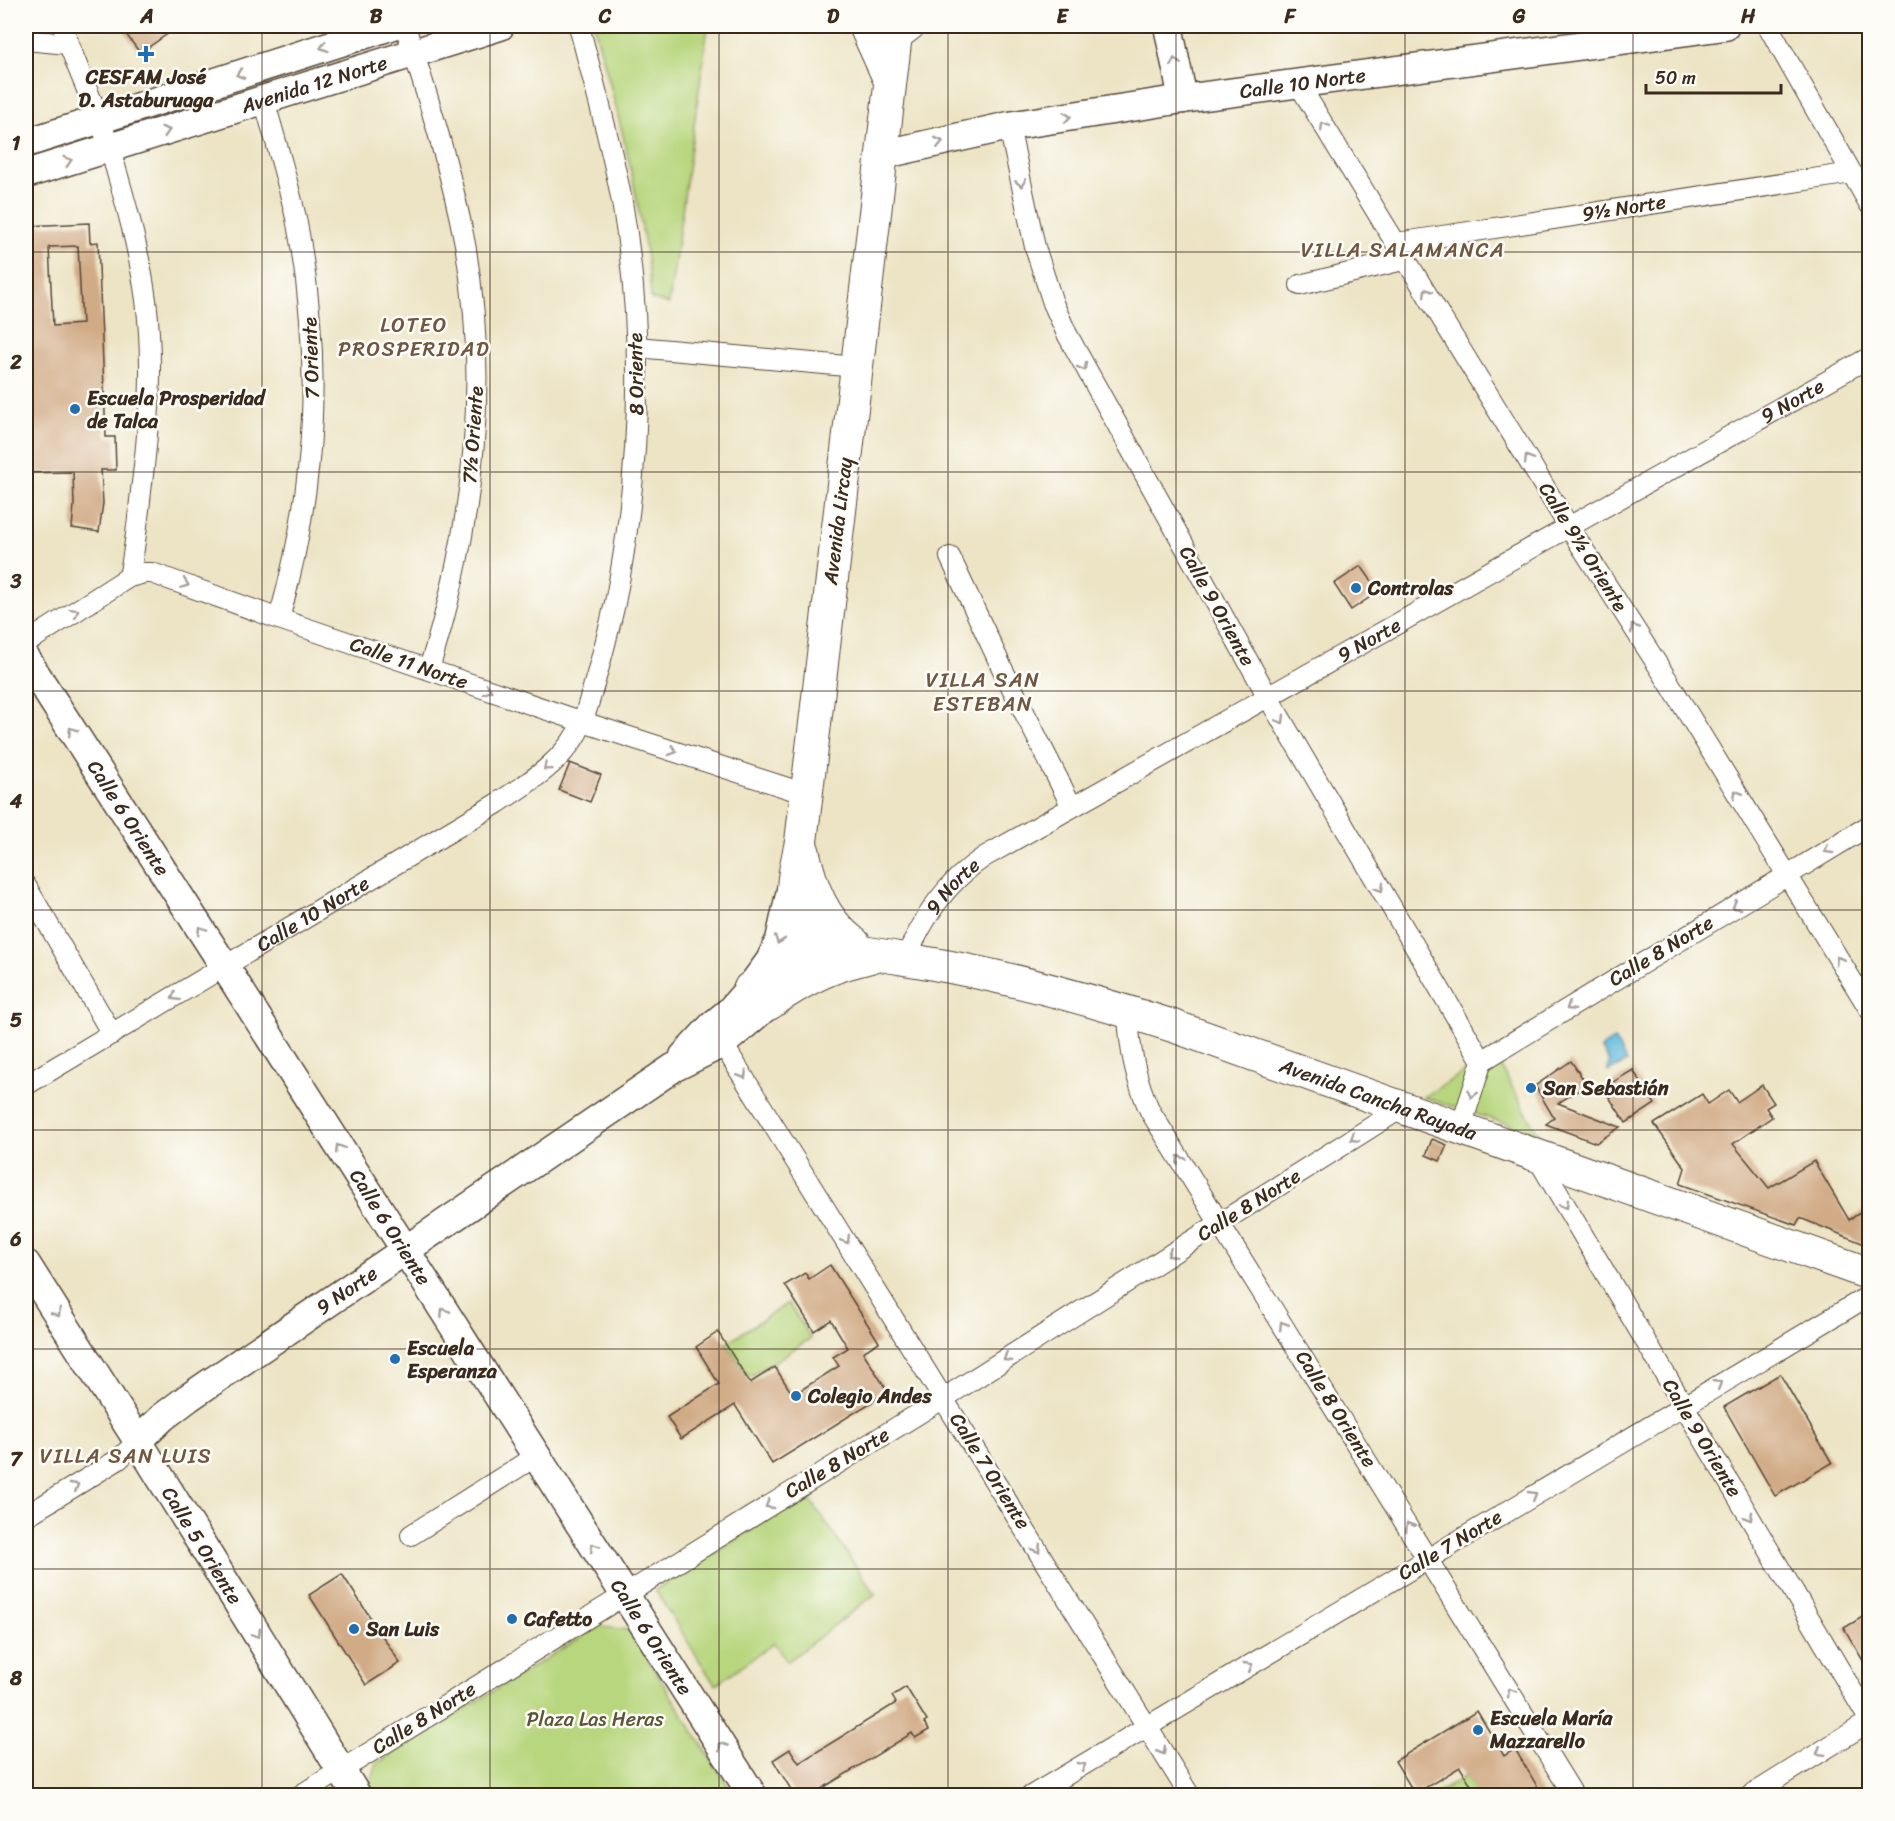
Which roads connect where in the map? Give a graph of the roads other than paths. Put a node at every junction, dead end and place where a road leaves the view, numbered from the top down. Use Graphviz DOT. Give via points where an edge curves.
graph roads {
  1 [pos="391,26"];
  2 [pos="405,26"];
  3 [pos="500,26"];
  4 [pos="579,26"];
  5 [pos="864,26"];
  6 [pos="1168,26"];
  7 [pos="1725,26"];
  8 [pos="1768,26"];
  9 [pos="1692,28"];
  10 [pos="351,32"];
  11 [pos="903,32"];
  12 [pos="66,35"];
  13 [pos="26,40"];
  14 [pos="414,53"];
  15 [pos="361,70"];
  16 [pos="890,81"];
  17 [pos="1298,83"];
  18 [pos="1183,99"];
  19 [pos="264,100"];
  20 [pos="100,120"];
  21 [pos="1009,126"];
  22 [pos="26,143"];
  23 [pos="110,148"];
  24 [pos="882,155"];
  25 [pos="1852,173"];
  26 [pos="26,174"];
  27 [pos="1869,205"];
  28 [pos="1402,251"];
  29 [pos="1300,285"];
  30 [pos="637,347"];
  31 [pos="1869,357"];
  32 [pos="856,366"];
  33 [pos="1569,527"];
  34 [pos="951,557"];
  35 [pos="129,577"];
  36 [pos="279,619"];
  37 [pos="26,643"];
  38 [pos="26,659"];
  39 [pos="429,669"];
  40 [pos="1268,697"];
  41 [pos="583,722"];
  42 [pos="806,794"];
  43 [pos="1072,807"];
  44 [pos="1869,825"];
  45 [pos="801,842"];
  46 [pos="1786,875"];
  47 [pos="801,882"];
  48 [pos="26,886"];
  49 [pos="804,922"];
  50 [pos="848,950"];
  51 [pos="892,957"];
  52 [pos="796,964"];
  53 [pos="225,967"];
  54 [pos="760,996"];
  55 [pos="1869,1010"];
  56 [pos="1128,1012"];
  57 [pos="112,1034"];
  58 [pos="717,1034"];
  59 [pos="1482,1061"];
  60 [pos="26,1085"];
  61 [pos="1403,1107"];
  62 [pos="1461,1127"];
  63 [pos="1535,1154"];
  64 [pos="1220,1223"];
  65 [pos="405,1250"];
  66 [pos="26,1264"];
  67 [pos="1869,1274"];
  68 [pos="1869,1295"];
  69 [pos="944,1398"];
  70 [pos="1683,1405"];
  71 [pos="138,1441"];
  72 [pos="536,1456"];
  73 [pos="26,1516"];
  74 [pos="411,1536"];
  75 [pos="1428,1558"];
  76 [pos="624,1594"];
  77 [pos="1869,1721"];
  78 [pos="1148,1727"];
  79 [pos="341,1770"];
  80 [pos="299,1796"];
  81 [pos="357,1796"];
  82 [pos="753,1796"];
  83 [pos="1031,1796"];
  84 [pos="1190,1796"];
  85 [pos="1574,1796"];
  86 [pos="1750,1796"];
  1 -- 10 [label="main road, Avenida 12 Norte"];
  2 -- 14 [label="street, 7½ Oriente"];
  3 -- 14 [label="main road, Avenida 12 Norte"];
  4 -- 30 [label="street, 8 Oriente" via="622,200"];
  5 -- 16 [label="main road"];
  18 -- 6 [label="main road, one-way"];
  7 -- 9 [label="main road, Calle 10 Norte"];
  8 -- 25 [label="street"];
  9 -- 17 [label="main road, Calle 10 Norte"];
  10 -- 15 [label="street"];
  10 -- 20 [label="main road, Avenida 12 Norte, one-way"];
  11 -- 16 [label="main road, Avenida Lircay"];
  12 -- 13 [label="street"];
  12 -- 20 [label="street"];
  14 -- 15 [label="main road, Avenida 12 Norte"];
  14 -- 39 [label="street, 7½ Oriente" via="456,200 471,283 477,359 475,443 465,519 452,587"];
  15 -- 19 [label="main road, Avenida 12 Norte"];
  16 -- 24 [label="main road, Avenida Lircay"];
  17 -- 18 [label="main road, Calle 10 Norte"];
  28 -- 17 [label="street, Calle 9½ Oriente, one-way"];
  21 -- 18 [label="main road, Calle 10 Norte, one-way"];
  23 -- 19 [label="main road, Avenida 12 Norte, one-way"];
  19 -- 36 [label="street, 7 Oriente" via="286,177 303,259 313,384 305,503"];
  20 -- 22 [label="main road, Avenida 12 Norte"];
  20 -- 23 [label="street"];
  24 -- 21 [label="main road, Calle 10 Norte, one-way"];
  21 -- 40 [label="street, Calle 9 Oriente, one-way" via="1035,247 1066,334"];
  26 -- 23 [label="main road, Avenida 12 Norte, one-way"];
  23 -- 35 [label="street" via="142,273 150,362 146,451"];
  24 -- 32 [label="main road, Avenida Lircay"];
  25 -- 27 [label="street"];
  25 -- 28 [label="street, 9½ Norte"];
  28 -- 29 [label="street, 9½ Norte"];
  33 -- 28 [label="street, Calle 9½ Oriente, one-way"];
  30 -- 32 [label="street"];
  30 -- 41 [label="street, 8 Oriente" via="636,445 627,535 612,615"];
  31 -- 33 [label="street, 9 Norte"];
  32 -- 42 [label="main road, Avenida Lircay"];
  33 -- 40 [label="street, 9 Norte"];
  46 -- 33 [label="street, Calle 9½ Oriente, one-way"];
  34 -- 43 [label="street"];
  35 -- 36 [label="street, Calle 11 Norte, one-way" via="159,575"];
  37 -- 35 [label="street, Calle 11 Norte, one-way"];
  36 -- 39 [label="street, Calle 11 Norte"];
  53 -- 38 [label="main road, Calle 6 Oriente, one-way"];
  39 -- 41 [label="street, Calle 11 Norte, one-way"];
  40 -- 43 [label="street, 9 Norte"];
  40 -- 59 [label="street, Calle 9 Oriente, one-way"];
  41 -- 42 [label="street, Calle 11 Norte, one-way"];
  41 -- 53 [label="street, Calle 10 Norte, one-way" via="562,754 522,786"];
  42 -- 45 [label="main road, Avenida Lircay"];
  43 -- 51 [label="street, 9 Norte" via="984,857 957,877 916,934"];
  44 -- 46 [label="street, Calle 8 Norte, one-way"];
  45 -- 47 [label="main road, Avenida Cancha Rayada"];
  55 -- 46 [label="street, Calle 9½ Oriente, one-way"];
  46 -- 59 [label="street, Calle 8 Norte, one-way"];
  47 -- 49 [label="main road, Avenida Cancha Rayada" via="792,897"];
  47 -- 51 [label="main road, Avenida Cancha Rayada" via="840,932 865,950"];
  47 -- 54 [label="main road, one-way"];
  48 -- 57 [label="street"];
  49 -- 50 [label="main road, Avenida Cancha Rayada" via="833,946"];
  49 -- 52 [label="main road"];
  50 -- 51 [label="main road, Avenida Cancha Rayada"];
  50 -- 52 [label="main road"];
  51 -- 54 [label="main road" via="837,966"];
  51 -- 56 [label="main road, Avenida Cancha Rayada" via="1010,979"];
  52 -- 54 [label="main road" via="772,975"];
  53 -- 57 [label="street, Calle 10 Norte, one-way"];
  65 -- 53 [label="main road, Calle 6 Oriente, one-way"];
  54 -- 58 [label="main road, 9 Norte"];
  56 -- 61 [label="main road, Avenida Cancha Rayada"];
  64 -- 56 [label="street, Calle 8 Oriente, one-way" via="1142,1094 1133,1060"];
  57 -- 60 [label="street, Calle 10 Norte"];
  58 -- 65 [label="main road, 9 Norte"];
  58 -- 69 [label="street, Calle 7 Oriente, one-way"];
  59 -- 62 [label="street, one-way"];
  61 -- 62 [label="main road, Avenida Cancha Rayada"];
  61 -- 64 [label="street, Calle 8 Norte, one-way"];
  62 -- 63 [label="main road, Avenida Cancha Rayada"];
  63 -- 67 [label="main road, Avenida Cancha Rayada"];
  63 -- 70 [label="street, Calle 9 Oriente, one-way"];
  64 -- 69 [label="street, Calle 8 Norte, one-way"];
  75 -- 64 [label="street, Calle 8 Oriente, one-way"];
  65 -- 71 [label="main road, 9 Norte" via="188,1398"];
  72 -- 65 [label="main road, Calle 6 Oriente, one-way"];
  66 -- 71 [label="main road, Calle 5 Oriente, one-way"];
  70 -- 68 [label="street, Calle 7 Norte, one-way"];
  69 -- 76 [label="street, Calle 8 Norte, one-way"];
  69 -- 78 [label="street, Calle 7 Oriente, one-way"];
  75 -- 70 [label="street, Calle 7 Norte, one-way"];
  70 -- 77 [label="street, Calle 9 Oriente, one-way"];
  73 -- 71 [label="street, 9 Norte, one-way" via="119,1459"];
  71 -- 79 [label="main road, Calle 5 Oriente, one-way"];
  72 -- 74 [label="street"];
  76 -- 72 [label="main road, Calle 6 Oriente, one-way"];
  78 -- 75 [label="street, Calle 7 Norte, one-way"];
  85 -- 75 [label="street, Calle 8 Oriente, one-way"];
  76 -- 79 [label="street, Calle 8 Norte"];
  82 -- 76 [label="main road, Calle 6 Oriente, one-way"];
  77 -- 86 [label="street, one-way"];
  83 -- 78 [label="street, Calle 7 Norte, one-way"];
  78 -- 84 [label="street, Calle 7 Oriente, one-way"];
  79 -- 80 [label="street, Calle 8 Norte"];
  79 -- 81 [label="main road, Calle 5 Oriente"];
}
